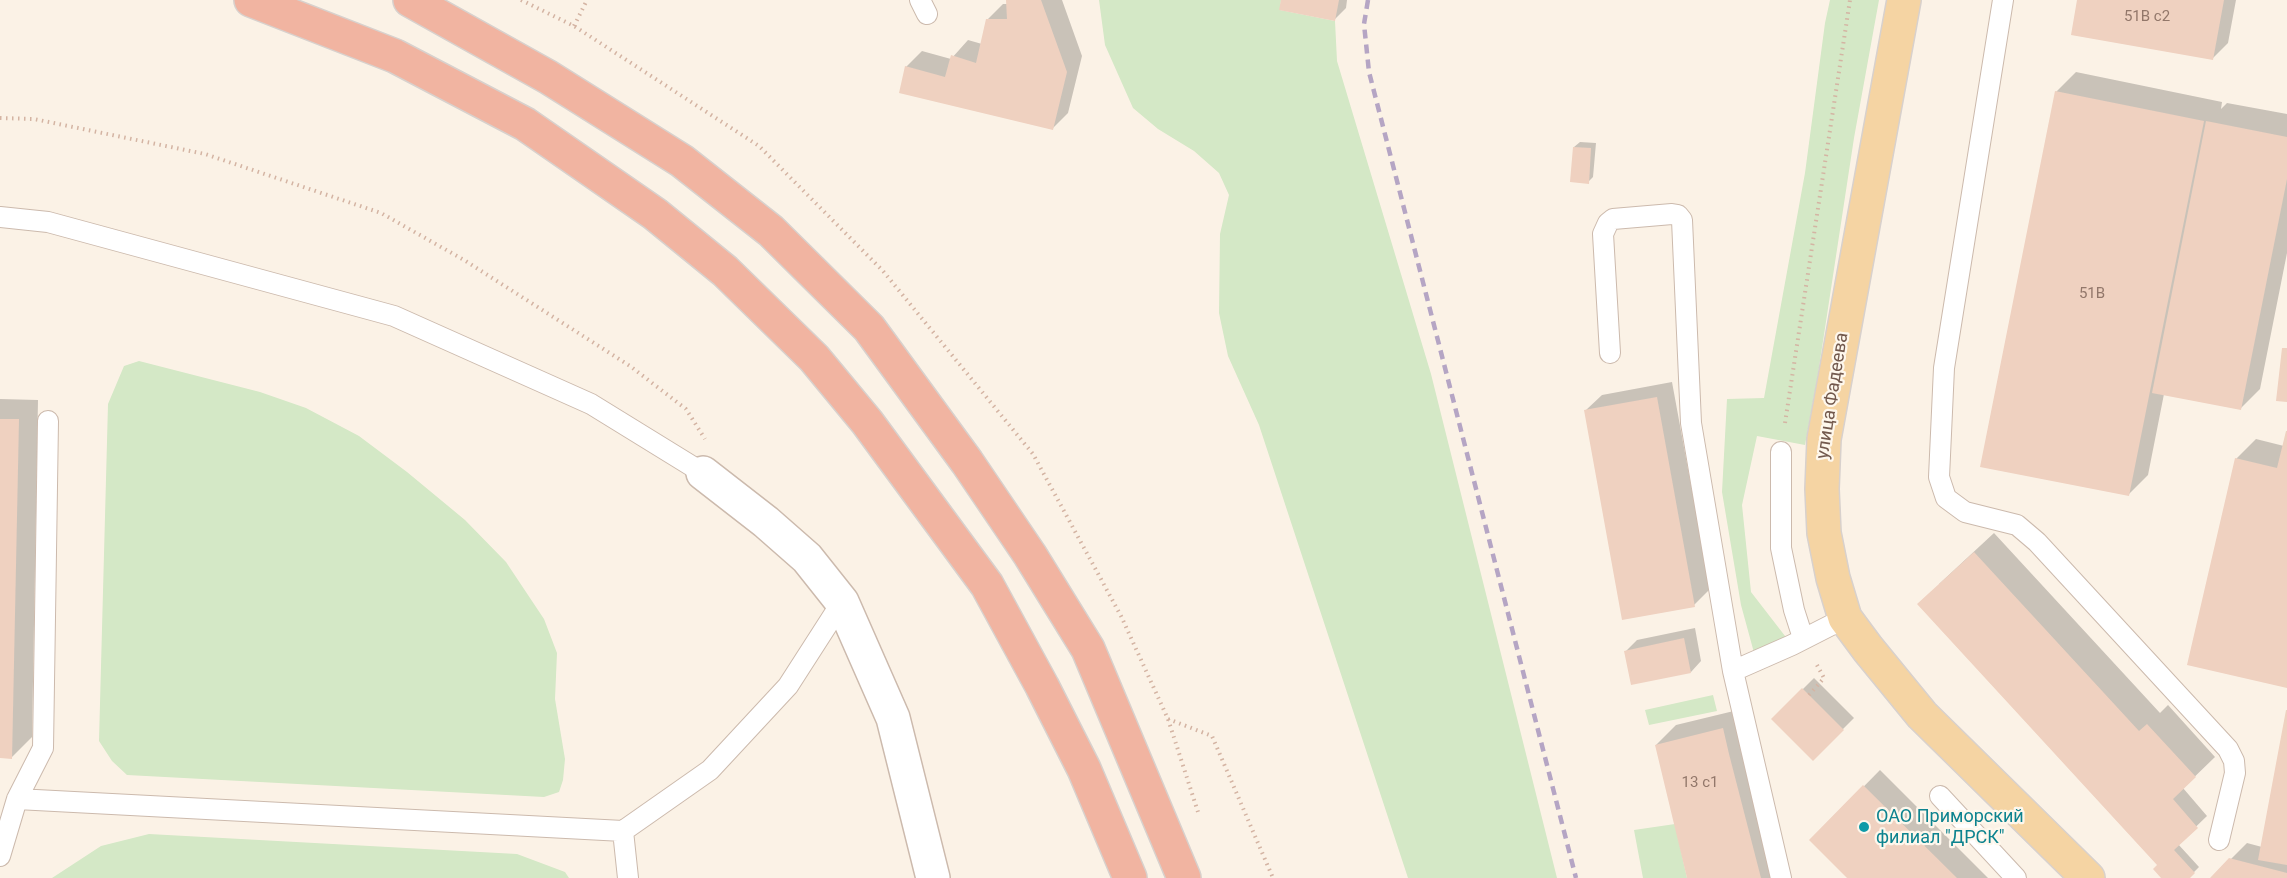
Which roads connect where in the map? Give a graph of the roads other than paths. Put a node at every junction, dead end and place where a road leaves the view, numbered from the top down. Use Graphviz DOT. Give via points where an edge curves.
graph roads {
  1 [pos="250,0"];
  2 [pos="410,0"];
  3 [pos="1904,0"];
  4 [pos="2003,0"];
  5 [pos="0,217"];
  6 [pos="1610,353"];
  7 [pos="48,421"];
  8 [pos="1781,452"];
  9 [pos="703,472"];
  10 [pos="842,602"];
  11 [pos="1845,618"];
  12 [pos="1803,638"];
  13 [pos="1733,671"];
  14 [pos="1940,796"];
  15 [pos="17,799"];
  16 [pos="624,831"];
  17 [pos="2219,840"];
  18 [pos="0,856"];
  19 [pos="628,878"];
  20 [pos="933,878"];
  21 [pos="1130,878"];
  22 [pos="1184,878"];
  23 [pos="1781,878"];
  24 [pos="2016,878"];
  25 [pos="2088,878"];
  1 -- 21 [label="highway" via="395,56 525,124 655,214 725,271 814,358 867,422 987,585 1084,769"];
  2 -- 22 [label="highway" via="548,77 681,161 771,231 869,328 967,462 1088,649"];
  3 -- 11 [label="main road, улица Фадеева" via="1824,439 1824,533"];
  4 -- 17 [label="lane" via="1944,368 1939,477 1946,498 1965,512 2017,525 2037,542 2228,749 2235,773"];
  5 -- 9 [label="lane" via="48,222 394,316 591,404"];
  6 -- 13 [label="lane" via="1604,234 1608,223 1613,219 1678,215 1682,220 1691,423"];
  7 -- 15 [label="lane" via="43,748"];
  8 -- 12 [label="lane" via="1781,548"];
  9 -- 10 [label="street" via="807,558"];
  10 -- 16 [label="lane" via="788,686 710,770"];
  10 -- 20 [label="street" via="893,718"];
  11 -- 12 [label="lane"];
  11 -- 25 [label="main road, улица Фадеева" via="1922,715"];
  12 -- 13 [label="lane"];
  13 -- 23 [label="lane"];
  14 -- 24 [label="lane"];
  15 -- 16 [label="lane"];
  15 -- 18 [label="lane"];
  16 -- 19 [label="lane"];
}
